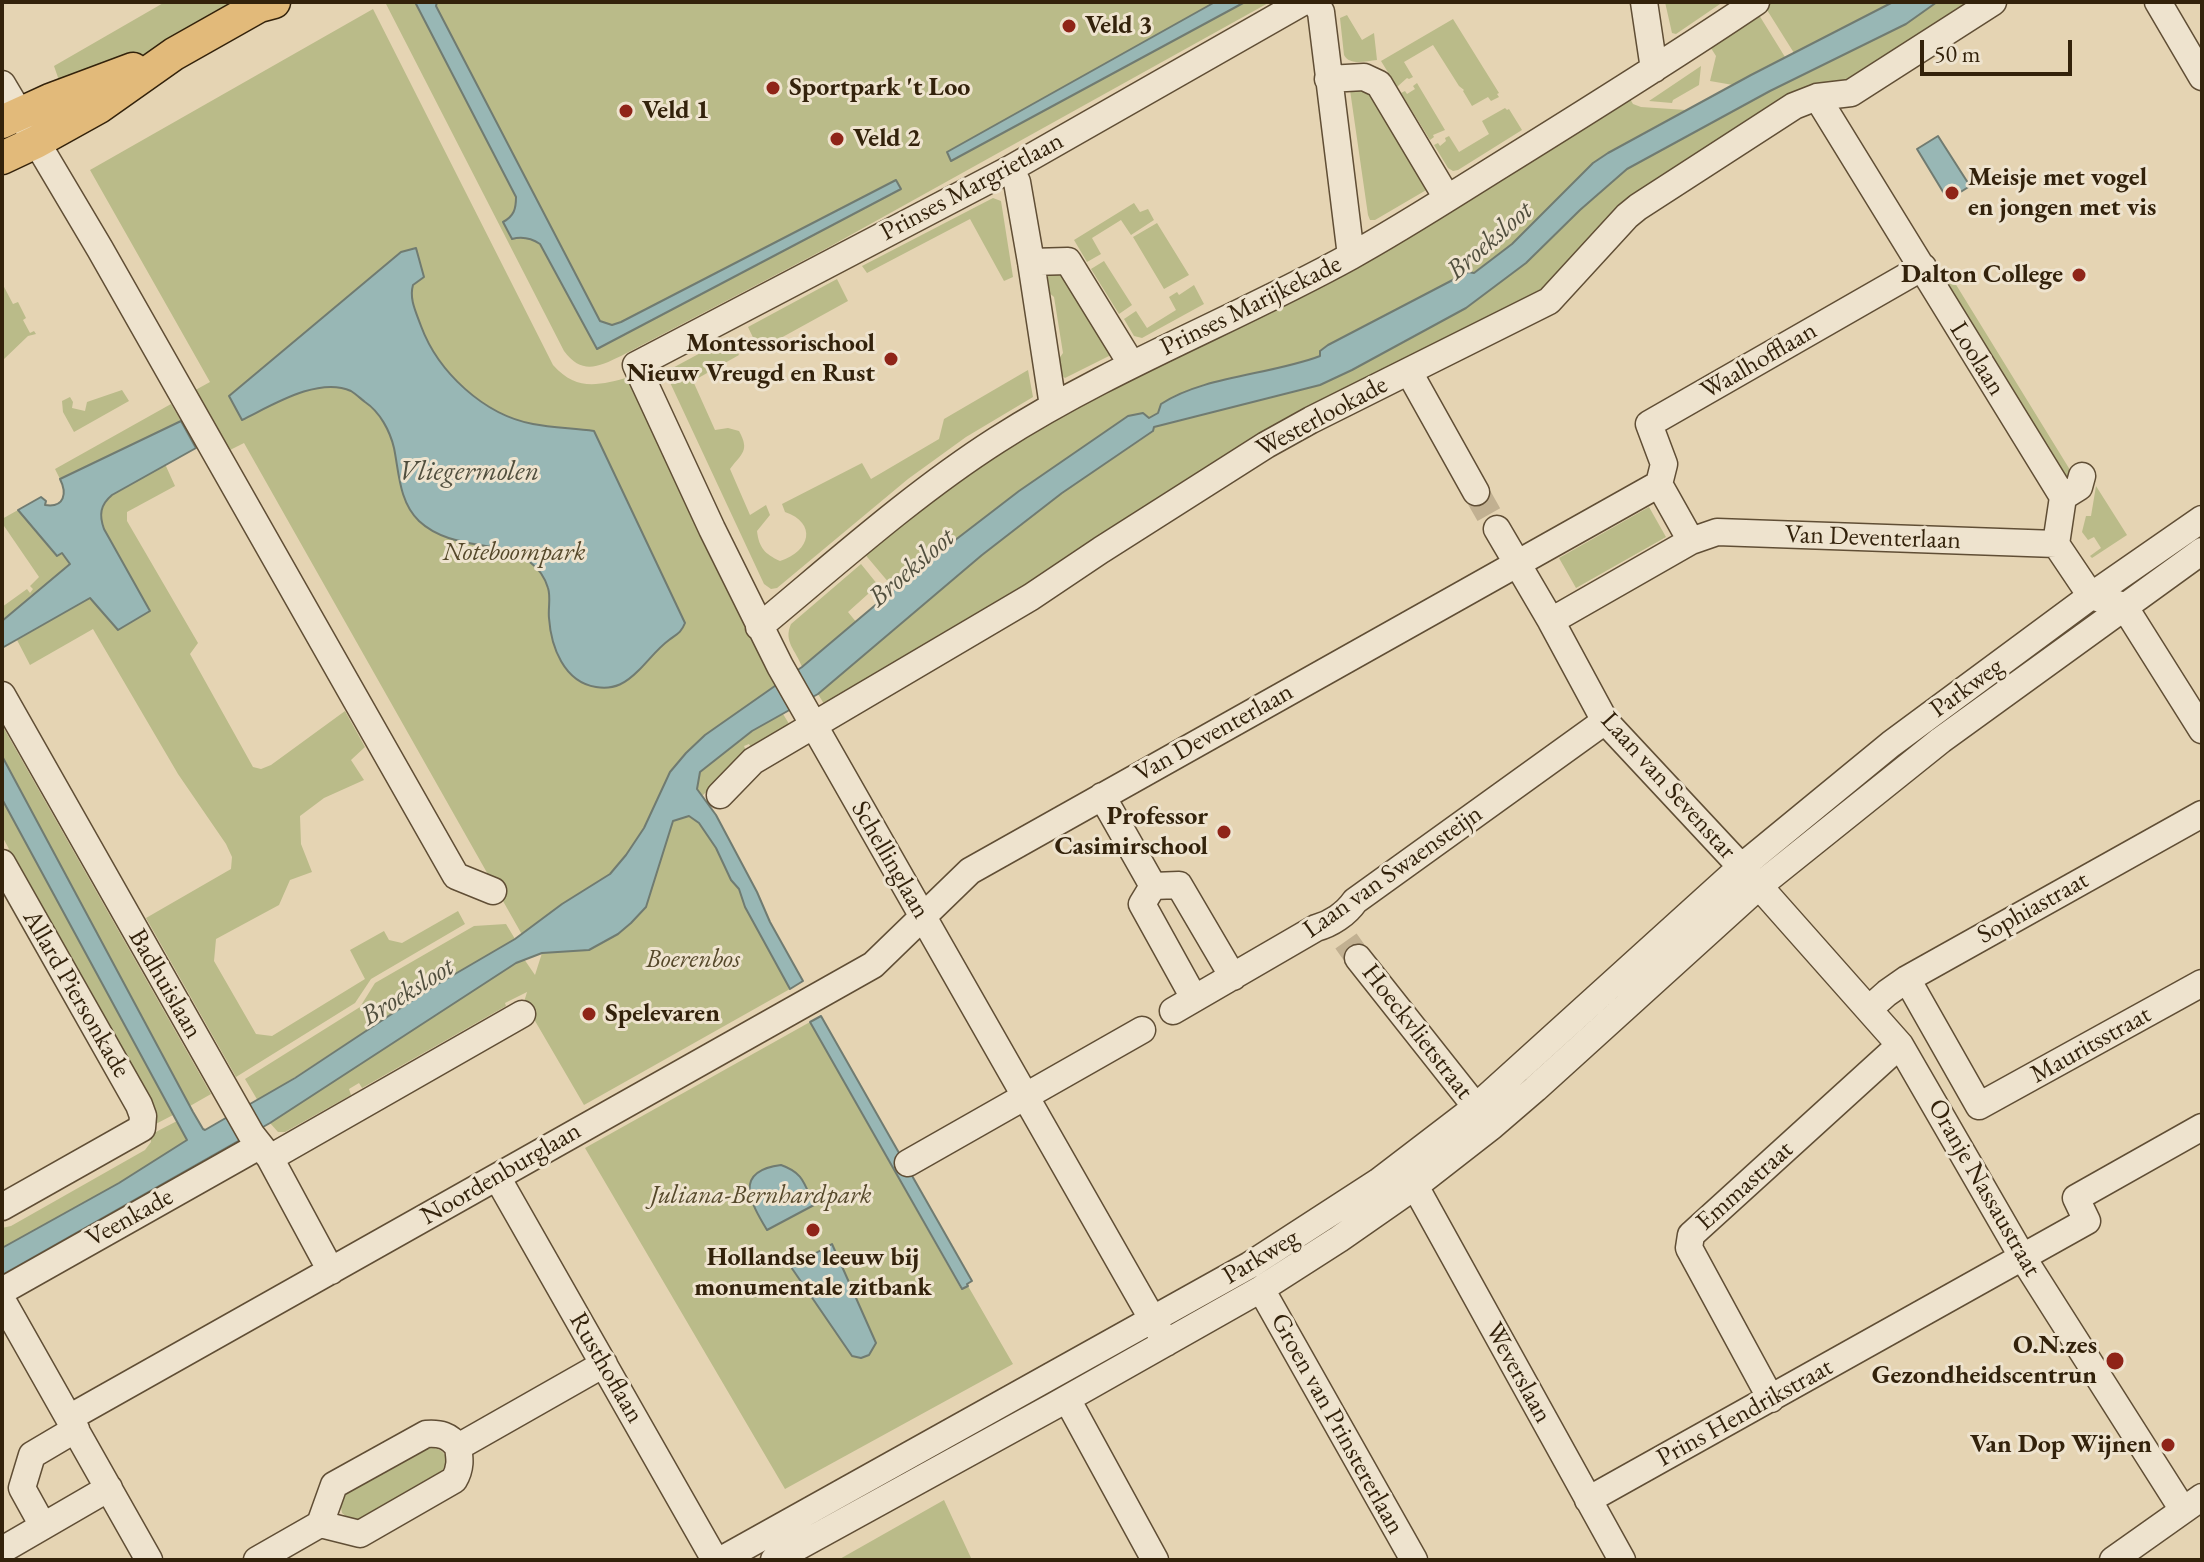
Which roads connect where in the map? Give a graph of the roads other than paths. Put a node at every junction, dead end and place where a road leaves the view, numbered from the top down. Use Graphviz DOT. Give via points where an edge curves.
graph roads {
  1 [pos="1303,2"];
  2 [pos="1315,2"];
  3 [pos="1644,2"];
  4 [pos="1993,2"];
  5 [pos="2158,2"];
  6 [pos="265,3"];
  7 [pos="1748,4"];
  8 [pos="174,54"];
  9 [pos="1654,69"];
  10 [pos="2202,77"];
  11 [pos="1328,79"];
  12 [pos="2,84"];
  13 [pos="1817,97"];
  14 [pos="11,118"];
  15 [pos="36,142"];
  16 [pos="2,158"];
  17 [pos="1010,169"];
  18 [pos="1447,198"];
  19 [pos="1351,256"];
  20 [pos="1031,262"];
  21 [pos="1923,267"];
  22 [pos="636,365"];
  23 [pos="1132,365"];
  24 [pos="1409,372"];
  25 [pos="1053,406"];
  26 [pos="2082,476"];
  27 [pos="1659,484"];
  28 [pos="1476,492"];
  29 [pos="2063,497"];
  30 [pos="2202,519"];
  31 [pos="1497,529"];
  32 [pos="1691,541"];
  33 [pos="2056,544"];
  34 [pos="2202,551"];
  35 [pos="1515,563"];
  36 [pos="2091,596"];
  37 [pos="2124,606"];
  38 [pos="1551,621"];
  39 [pos="759,627"];
  40 [pos="2,695"];
  41 [pos="810,720"];
  42 [pos="1605,721"];
  43 [pos="2202,730"];
  44 [pos="720,795"];
  45 [pos="1102,796"];
  46 [pos="2202,814"];
  47 [pos="2,863"];
  48 [pos="1750,877"];
  49 [pos="1153,886"];
  50 [pos="493,891"];
  51 [pos="923,917"];
  52 [pos="1345,940"];
  53 [pos="1233,977"];
  54 [pos="1907,979"];
  55 [pos="2202,983"];
  56 [pos="1869,1009"];
  57 [pos="522,1014"];
  58 [pos="1142,1030"];
  59 [pos="1900,1045"];
  60 [pos="1025,1096"];
  61 [pos="1979,1106"];
  62 [pos="1476,1107"];
  63 [pos="2202,1127"];
  64 [pos="255,1138"];
  65 [pos="908,1163"];
  66 [pos="497,1177"];
  67 [pos="1415,1186"];
  68 [pos="2,1207"];
  69 [pos="2023,1258"];
  70 [pos="331,1271"];
  71 [pos="1261,1289"];
  72 [pos="2,1291"];
  73 [pos="2,1300"];
  74 [pos="9,1332"];
  75 [pos="1160,1332"];
  76 [pos="604,1364"];
  77 [pos="1067,1399"];
  78 [pos="1771,1399"];
  79 [pos="72,1423"];
  80 [pos="458,1447"];
  81 [pos="109,1488"];
  82 [pos="1588,1500"];
  83 [pos="2193,1503"];
  84 [pos="320,1524"];
  85 [pos="43,1526"];
  86 [pos="2,1550"];
  87 [pos="149,1560"];
  88 [pos="257,1560"];
  89 [pos="715,1560"];
  90 [pos="721,1560"];
  91 [pos="774,1560"];
  92 [pos="1155,1560"];
  93 [pos="1414,1560"];
  94 [pos="1622,1560"];
  95 [pos="2113,1560"];
  1 -- 17 [label="street, Prinses Margrietlaan"];
  2 -- 11 [label="street" via="1321,12"];
  3 -- 9 [label="street"];
  4 -- 13 [label="street, Westerlookade" via="1851,93"];
  5 -- 10 [label="street"];
  6 -- 8 [label="main road"];
  7 -- 9 [label="street, Prinses Marijkekade"];
  8 -- 14 [label="main road"];
  8 -- 15 [label="main road" via="99,107"];
  9 -- 18 [label="street, Prinses Marijkekade"];
  11 -- 18 [label="street" via="1364,77 1379,84"];
  11 -- 19 [label="street"];
  12 -- 14 [label="street"];
  13 -- 21 [label="street, Loolaan"];
  13 -- 24 [label="street, Westerlookade" via="1794,106 1632,211 1549,301"];
  14 -- 15 [label="street"];
  15 -- 16 [label="main road"];
  15 -- 50 [label="street" via="456,876"];
  17 -- 20 [label="street"];
  17 -- 22 [label="street, Prinses Margrietlaan"];
  18 -- 19 [label="street, Prinses Marijkekade"];
  19 -- 23 [label="street, Prinses Marijkekade"];
  20 -- 23 [label="street" via="1068,261"];
  20 -- 25 [label="street"];
  21 -- 27 [label="street, Waalhofflaan" via="1649,424 1664,464"];
  21 -- 29 [label="street, Loolaan"];
  22 -- 39 [label="street, Schellinglaan"];
  23 -- 25 [label="street, Prinses Marijkekade"];
  24 -- 28 [label="street"];
  24 -- 41 [label="street, Westerlookade" via="1266,445 937,654"];
  25 -- 39 [label="street, Prinses Marijkekade" via="924,492"];
  26 -- 29 [label="street" via="2079,487"];
  27 -- 32 [label="street"];
  27 -- 35 [label="street, Van Deventerlaan"];
  29 -- 33 [label="street"];
  30 -- 36 [label="street, Parkweg"];
  31 -- 35 [label="street"];
  32 -- 33 [label="street, Van Deventerlaan" via="1717,532"];
  32 -- 38 [label="street, Van Deventerlaan"];
  33 -- 36 [label="street"];
  34 -- 37 [label="street, Parkweg"];
  35 -- 38 [label="street, Laan van Sevenstar"];
  35 -- 45 [label="street, Van Deventerlaan"];
  36 -- 37 [label="street"];
  36 -- 48 [label="street, Parkweg" via="1891,744"];
  37 -- 43 [label="street"];
  37 -- 48 [label="street, Parkweg"];
  38 -- 42 [label="street, Laan van Sevenstar"];
  39 -- 41 [label="street, Schellinglaan"];
  40 -- 64 [label="street, Badhuislaan"];
  41 -- 44 [label="street, Westerlookade" via="753,761"];
  41 -- 51 [label="street, Schellinglaan"];
  42 -- 48 [label="street, Laan van Sevenstar"];
  42 -- 52 [label="street, Laan van Swaensteijn" via="1355,901"];
  45 -- 49 [label="street"];
  45 -- 51 [label="street, Van Deventerlaan" via="970,871"];
  46 -- 54 [label="street, Sophiastraat"];
  47 -- 68 [label="street, Allard Piersonkade" via="143,1116 142,1128"];
  48 -- 56 [label="street, Oranje Nassaustraat"];
  48 -- 62 [label="street, Parkweg"];
  48 -- 67 [label="street, Parkweg" via="1535,1089"];
  49 -- 53 [label="street" via="1179,885"];
  49 -- 53 [label="street, Laan van Swaensteijn" via="1142,904 1183,1005"];
  51 -- 60 [label="street, Schellinglaan"];
  51 -- 66 [label="street, Noordenburglaan" via="873,965"];
  52 -- 53 [label="street, Laan van Swaensteijn" via="1316,928"];
  52 -- 62 [label="street, Hoeckvlietstraat"];
  54 -- 56 [label="street, Sophiastraat"];
  54 -- 61 [label="street, Oranje Nassaustraat"];
  55 -- 61 [label="street, Mauritsstraat"];
  56 -- 59 [label="street, Oranje Nassaustraat"];
  57 -- 64 [label="street, Veenkade"];
  58 -- 60 [label="street"];
  59 -- 69 [label="street, Oranje Nassaustraat"];
  59 -- 78 [label="street, Emmastraat" via="1691,1235 1689,1248"];
  60 -- 65 [label="street"];
  60 -- 75 [label="street, Schellinglaan"];
  62 -- 75 [label="street, Parkweg"];
  63 -- 69 [label="street, Prins Hendrikstraat" via="2076,1198 2087,1221"];
  64 -- 70 [label="street, Badhuislaan"];
  64 -- 72 [label="street, Veenkade"];
  66 -- 70 [label="street, Noordenburglaan"];
  66 -- 76 [label="street, Rusthoflaan"];
  67 -- 71 [label="street, Parkweg"];
  67 -- 82 [label="street, Weverslaan"];
  69 -- 78 [label="street, Prins Hendrikstraat"];
  69 -- 83 [label="street, Oranje Nassaustraat"];
  70 -- 79 [label="street, Noordenburglaan"];
  71 -- 75 [label="street, Parkweg"];
  71 -- 93 [label="street, Groen van Prinstererlaan"];
  73 -- 74 [label="street"];
  74 -- 79 [label="street"];
  75 -- 77 [label="street, Parkweg"];
  75 -- 90 [label="street, Parkweg"];
  76 -- 80 [label="street"];
  76 -- 89 [label="street, Rusthoflaan"];
  77 -- 91 [label="street, Parkweg"];
  77 -- 92 [label="street"];
  78 -- 82 [label="street, Prins Hendrikstraat"];
  79 -- 81 [label="street"];
  79 -- 85 [label="street, Noordenburglaan" via="32,1455 22,1488"];
  80 -- 84 [label="street" via="443,1434 426,1434 334,1485"];
  80 -- 84 [label="street" via="459,1472 454,1480 360,1534"];
  81 -- 85 [label="street"];
  81 -- 87 [label="street"];
  82 -- 94 [label="street, Weverslaan"];
  83 -- 95 [label="street"];
  84 -- 88 [label="street"];
  85 -- 86 [label="street"];
}
